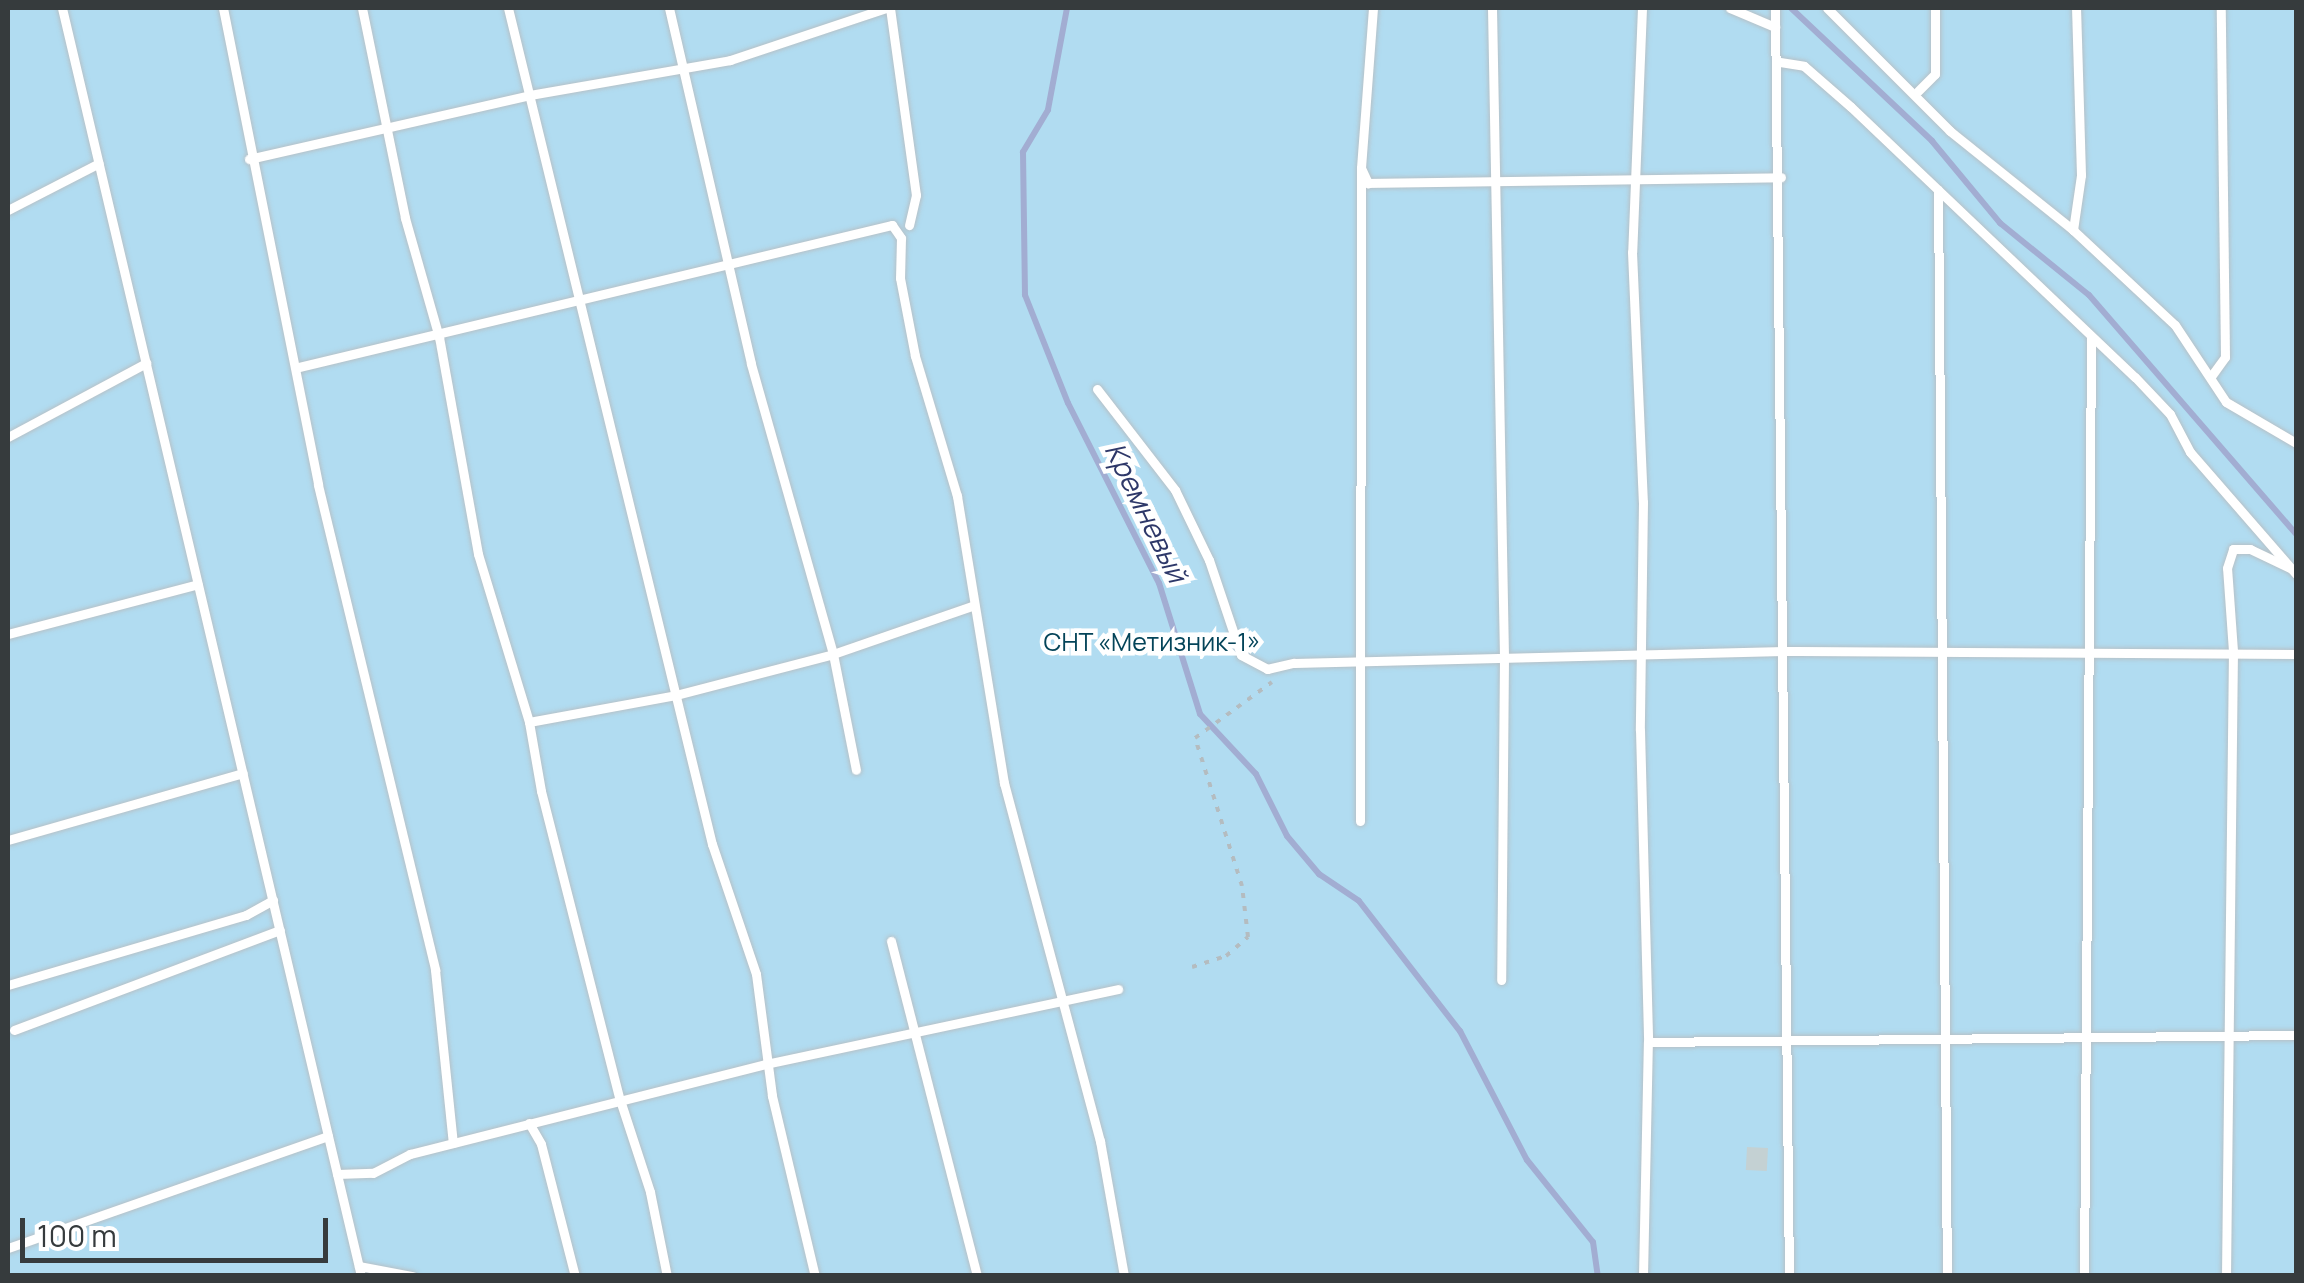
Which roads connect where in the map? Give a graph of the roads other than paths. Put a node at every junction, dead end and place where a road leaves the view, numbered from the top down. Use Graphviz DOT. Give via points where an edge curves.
graph roads {
  1 [pos="62,8"];
  2 [pos="224,8"];
  3 [pos="362,8"];
  4 [pos="508,8"];
  5 [pos="670,8"];
  6 [pos="888,8"];
  7 [pos="1373,8"];
  8 [pos="1492,8"];
  9 [pos="1642,8"];
  10 [pos="1730,8"];
  11 [pos="1827,8"];
  12 [pos="1935,8"];
  13 [pos="2076,8"];
  14 [pos="2221,8"];
  15 [pos="1774,11"];
  16 [pos="1776,28"];
  17 [pos="1780,62"];
  18 [pos="682,70"];
  19 [pos="1918,91"];
  20 [pos="530,95"];
  21 [pos="384,128"];
  22 [pos="248,158"];
  23 [pos="99,163"];
  24 [pos="1361,168"];
  25 [pos="1635,177"];
  26 [pos="1780,178"];
  27 [pos="1494,180"];
  28 [pos="1938,190"];
  29 [pos="8,210"];
  30 [pos="909,225"];
  31 [pos="2073,230"];
  32 [pos="728,264"];
  33 [pos="579,298"];
  34 [pos="439,337"];
  35 [pos="2091,338"];
  36 [pos="146,364"];
  37 [pos="298,367"];
  38 [pos="2212,376"];
  39 [pos="1096,389"];
  40 [pos="8,437"];
  41 [pos="2296,443"];
  42 [pos="2294,572"];
  43 [pos="198,584"];
  44 [pos="972,606"];
  45 [pos="8,634"];
  46 [pos="2085,649"];
  47 [pos="1784,651"];
  48 [pos="1940,651"];
  49 [pos="2233,651"];
  50 [pos="833,654"];
  51 [pos="1643,654"];
  52 [pos="2296,654"];
  53 [pos="1504,658"];
  54 [pos="1359,663"];
  55 [pos="676,695"];
  56 [pos="529,722"];
  57 [pos="856,770"];
  58 [pos="243,773"];
  59 [pos="1360,821"];
  60 [pos="8,840"];
  61 [pos="273,900"];
  62 [pos="280,930"];
  63 [pos="891,941"];
  64 [pos="1502,980"];
  65 [pos="8,985"];
  66 [pos="1118,990"];
  67 [pos="1063,1000"];
  68 [pos="14,1030"];
  69 [pos="915,1032"];
  70 [pos="2296,1035"];
  71 [pos="2226,1036"];
  72 [pos="1944,1038"];
  73 [pos="2081,1039"];
  74 [pos="1786,1040"];
  75 [pos="1648,1042"];
  76 [pos="766,1064"];
  77 [pos="620,1100"];
  78 [pos="529,1123"];
  79 [pos="328,1136"];
  80 [pos="453,1142"];
  81 [pos="337,1174"];
  82 [pos="8,1248"];
  83 [pos="360,1270"];
  84 [pos="412,1276"];
  85 [pos="575,1276"];
  86 [pos="667,1276"];
  87 [pos="815,1276"];
  88 [pos="976,1276"];
  89 [pos="1124,1276"];
  90 [pos="1643,1276"];
  91 [pos="1789,1276"];
  92 [pos="1947,1276"];
  93 [pos="2084,1276"];
  94 [pos="2226,1276"];
  1 -- 23 [label="lane"];
  2 -- 22 [label="lane"];
  3 -- 21 [label="lane"];
  4 -- 20 [label="lane"];
  5 -- 18 [label="lane"];
  6 -- 18 [label="lane"];
  6 -- 30 [label="lane" via="916,194"];
  7 -- 24 [label="lane"];
  8 -- 27 [label="lane"];
  9 -- 25 [label="lane"];
  10 -- 16 [label="lane"];
  11 -- 19 [label="lane"];
  12 -- 19 [label="lane" via="1935,74"];
  13 -- 31 [label="lane" via="2081,176"];
  14 -- 38 [label="lane" via="2225,357"];
  15 -- 16 [label="lane"];
  16 -- 17 [label="lane"];
  17 -- 26 [label="lane"];
  17 -- 28 [label="lane" via="1804,66"];
  18 -- 20 [label="lane"];
  18 -- 32 [label="lane"];
  19 -- 31 [label="lane" via="1950,131"];
  20 -- 21 [label="lane"];
  20 -- 33 [label="lane"];
  21 -- 22 [label="lane"];
  21 -- 34 [label="lane"];
  22 -- 37 [label="lane" via="256,169"];
  23 -- 29 [label="lane"];
  23 -- 36 [label="lane"];
  24 -- 27 [label="lane" via="1368,184"];
  24 -- 54 [label="lane"];
  25 -- 26 [label="lane"];
  25 -- 27 [label="lane"];
  25 -- 51 [label="lane"];
  26 -- 47 [label="lane"];
  27 -- 53 [label="lane"];
  28 -- 35 [label="lane"];
  28 -- 48 [label="lane"];
  31 -- 38 [label="lane" via="2175,325"];
  32 -- 33 [label="lane"];
  32 -- 44 [label="lane" via="892,226 900,238 905,309 957,496"];
  32 -- 50 [label="lane"];
  33 -- 34 [label="lane"];
  33 -- 55 [label="lane"];
  34 -- 37 [label="lane"];
  34 -- 56 [label="lane" via="478,554"];
  35 -- 42 [label="lane" via="2170,414 2190,452"];
  35 -- 46 [label="lane"];
  36 -- 40 [label="lane"];
  36 -- 43 [label="lane"];
  37 -- 80 [label="lane" via="322,504 435,970"];
  38 -- 41 [label="lane" via="2226,402"];
  39 -- 54 [label="lane" via="1174,490 1209,560 1241,655 1267,669"];
  42 -- 49 [label="lane" via="2250,549 2233,550 2227,568"];
  43 -- 45 [label="lane"];
  43 -- 58 [label="lane"];
  44 -- 50 [label="lane"];
  44 -- 67 [label="lane" via="1020,849"];
  46 -- 48 [label="lane"];
  46 -- 49 [label="lane"];
  46 -- 73 [label="lane"];
  47 -- 48 [label="lane"];
  47 -- 51 [label="lane"];
  47 -- 74 [label="lane"];
  48 -- 72 [label="lane"];
  49 -- 52 [label="lane"];
  49 -- 71 [label="lane"];
  50 -- 55 [label="lane"];
  50 -- 57 [label="lane"];
  51 -- 53 [label="lane"];
  51 -- 75 [label="lane"];
  53 -- 54 [label="lane"];
  53 -- 64 [label="lane"];
  54 -- 59 [label="lane"];
  55 -- 56 [label="lane"];
  55 -- 76 [label="lane" via="712,844 756,974"];
  56 -- 77 [label="lane"];
  58 -- 60 [label="lane"];
  58 -- 61 [label="lane"];
  61 -- 62 [label="lane"];
  61 -- 65 [label="lane" via="246,914"];
  62 -- 68 [label="lane"];
  62 -- 79 [label="lane"];
  63 -- 69 [label="lane"];
  66 -- 67 [label="lane"];
  67 -- 69 [label="lane"];
  67 -- 89 [label="lane" via="1100,1141"];
  69 -- 76 [label="lane"];
  69 -- 88 [label="lane"];
  70 -- 71 [label="lane"];
  71 -- 73 [label="lane"];
  71 -- 94 [label="lane"];
  72 -- 73 [label="lane"];
  72 -- 74 [label="lane"];
  72 -- 92 [label="lane"];
  73 -- 93 [label="lane"];
  74 -- 75 [label="lane"];
  74 -- 91 [label="lane"];
  75 -- 90 [label="lane"];
  76 -- 77 [label="lane"];
  76 -- 87 [label="lane"];
  77 -- 78 [label="lane"];
  77 -- 86 [label="lane" via="650,1192"];
  78 -- 80 [label="lane"];
  78 -- 85 [label="lane" via="541,1144"];
  79 -- 81 [label="lane"];
  79 -- 82 [label="lane"];
  80 -- 81 [label="lane" via="373,1172"];
  81 -- 83 [label="lane"];
  83 -- 84 [label="lane"];
}
